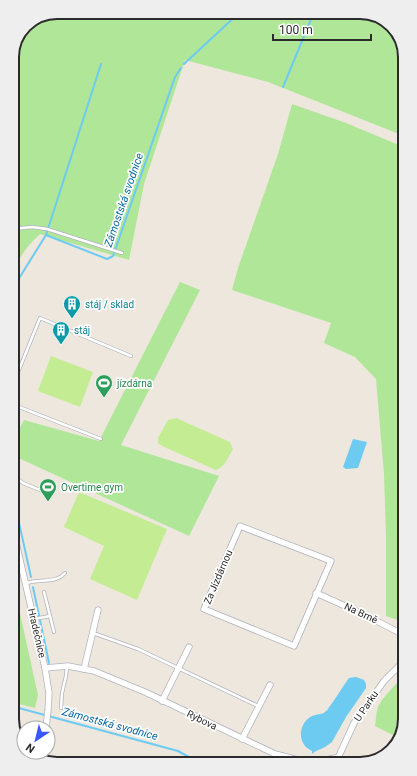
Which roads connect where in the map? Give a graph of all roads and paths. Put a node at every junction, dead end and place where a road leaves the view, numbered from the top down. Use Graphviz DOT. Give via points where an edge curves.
graph roads {
  1 [pos="19,228"];
  2 [pos="122,253"];
  3 [pos="131,356"];
  4 [pos="19,370"];
  5 [pos="19,407"];
  6 [pos="101,439"];
  7 [pos="19,480"];
  8 [pos="46,493"];
  9 [pos="19,556"];
  10 [pos="65,573"];
  11 [pos="25,583"];
  12 [pos="44,592"];
  13 [pos="316,593"];
  14 [pos="98,610"];
  15 [pos="50,616"];
  16 [pos="34,619"];
  17 [pos="54,632"];
  18 [pos="398,632"];
  19 [pos="93,633"];
  20 [pos="189,647"];
  21 [pos="68,666"];
  22 [pos="398,667"];
  23 [pos="45,668"];
  24 [pos="179,668"];
  25 [pos="84,669"];
  26 [pos="270,685"];
  27 [pos="162,700"];
  28 [pos="259,706"];
  29 [pos="61,708"];
  30 [pos="47,720"];
  31 [pos="242,739"];
  32 [pos="287,757"];
  33 [pos="340,757"];
  1 -- 2 [label="lane" via="47,229"];
  3 -- 4 [label="lane" via="40,318"];
  5 -- 6 [label="lane"];
  7 -- 8 [label="lane"];
  9 -- 11 [label="street, Hradečnice"];
  10 -- 11 [label="lane" via="55,580"];
  11 -- 16 [label="street, Hradečnice"];
  12 -- 15 [label="lane"];
  13 -- 13 [label="street, Za Jízdárnou" via="294,646 204,609 240,526 331,561"];
  13 -- 18 [label="street, Na Brně"];
  14 -- 19 [label="street"];
  15 -- 16 [label="lane"];
  15 -- 17 [label="lane"];
  16 -- 23 [label="street, Hradečnice"];
  19 -- 24 [label="lane"];
  19 -- 25 [label="street"];
  20 -- 24 [label="street"];
  21 -- 23 [label="street, Rybova"];
  21 -- 25 [label="street, Rybova"];
  21 -- 29 [label="lane"];
  22 -- 33 [label="street, U Parku" via="384,681 354,723"];
  23 -- 30 [label="street, Hradečnice" via="49,693"];
  24 -- 27 [label="street"];
  24 -- 28 [label="lane"];
  25 -- 27 [label="street, Rybova"];
  26 -- 28 [label="street"];
  27 -- 31 [label="street, Rybova"];
  28 -- 31 [label="street"];
  31 -- 32 [label="street, Rybova"];
}
